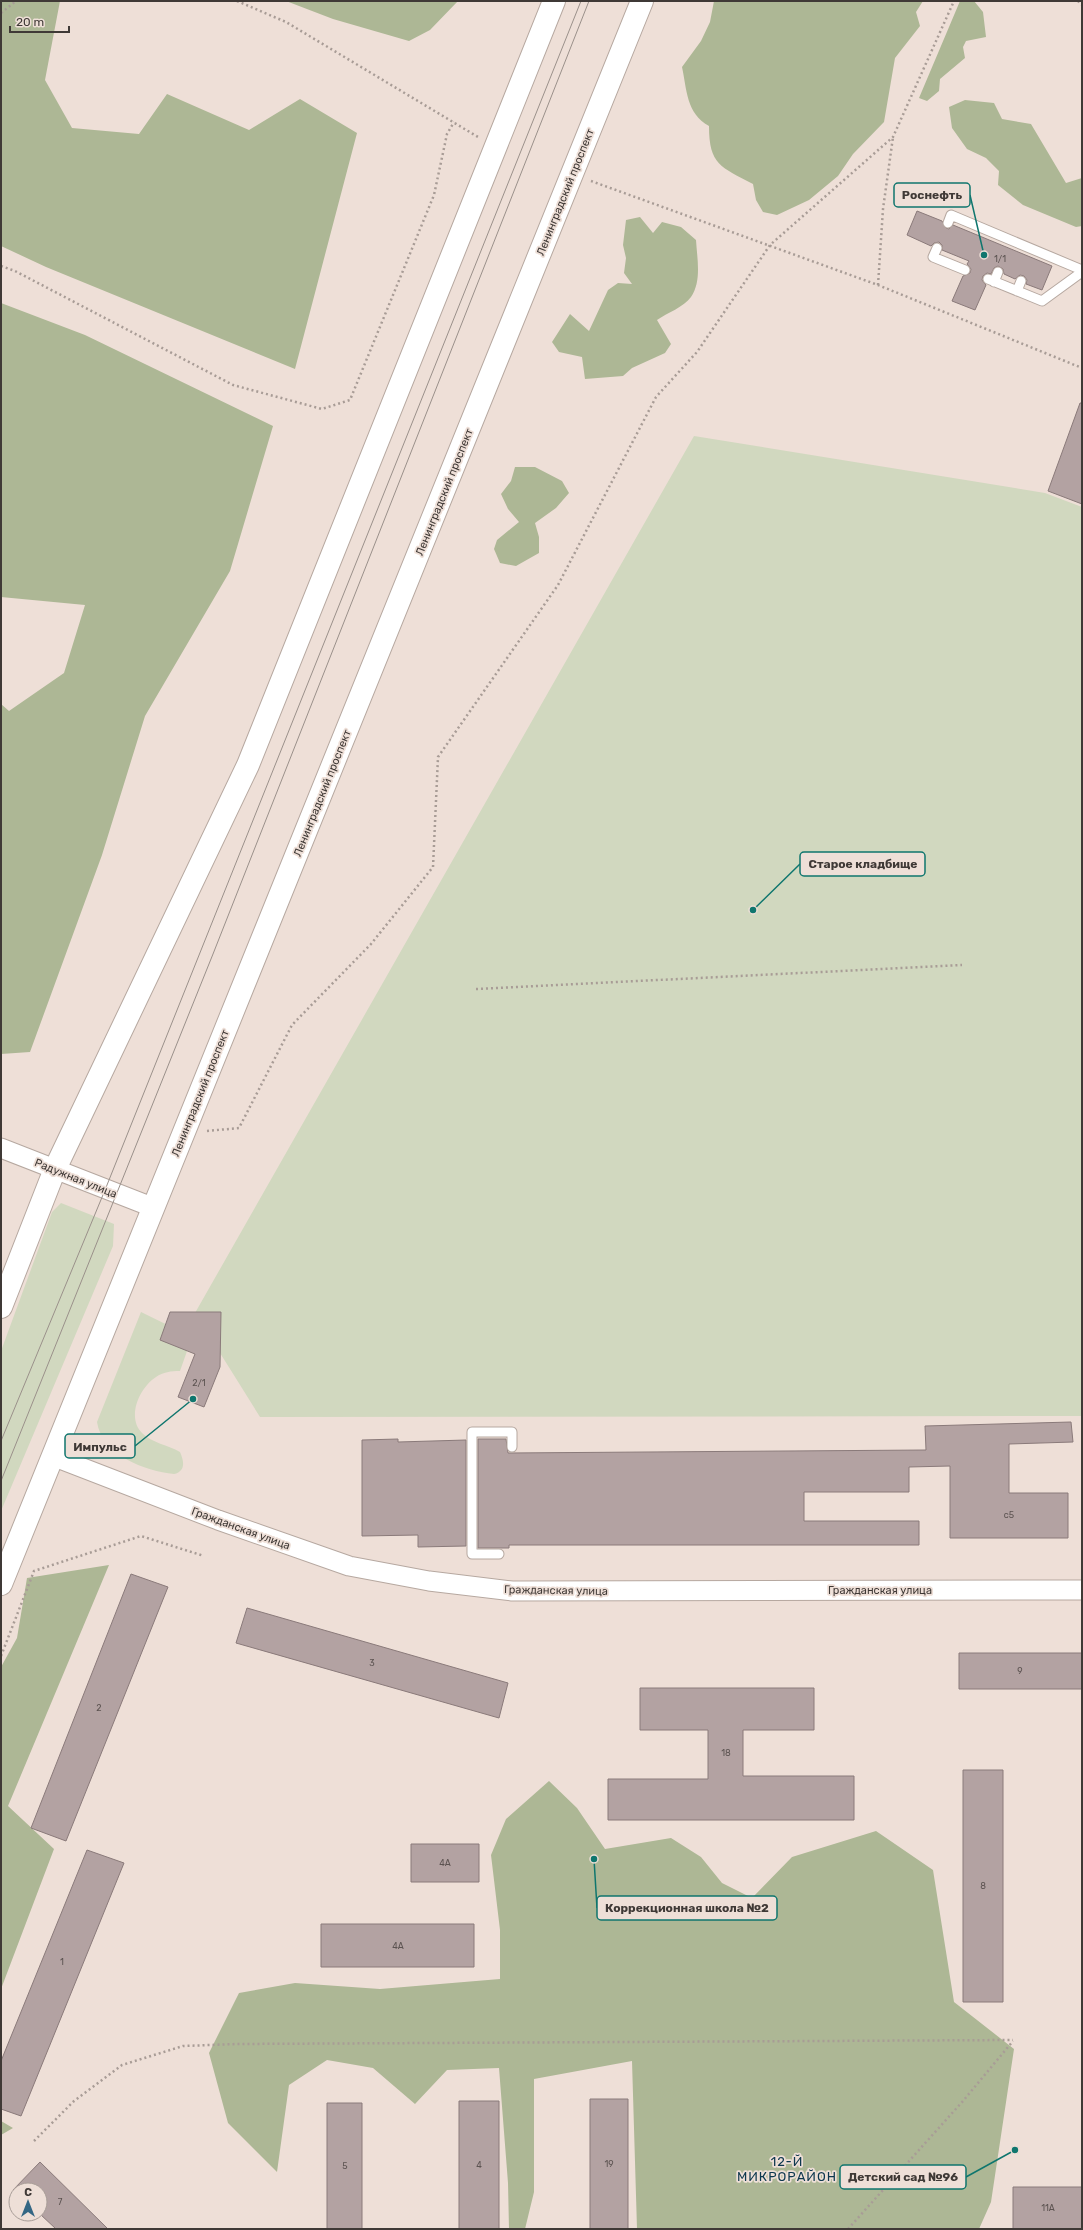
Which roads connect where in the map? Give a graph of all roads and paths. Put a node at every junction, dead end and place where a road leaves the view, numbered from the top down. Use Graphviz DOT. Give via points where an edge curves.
graph roads {
  1 [pos="16,1"];
  2 [pos="237,1"];
  3 [pos="554,1"];
  4 [pos="642,1"];
  5 [pos="954,1"];
  6 [pos="1078,1"];
  7 [pos="1082,5"];
  8 [pos="1,13"];
  9 [pos="454,122"];
  10 [pos="479,137"];
  11 [pos="894,137"];
  12 [pos="572,174"];
  13 [pos="948,223"];
  14 [pos="770,244"];
  15 [pos="937,248"];
  16 [pos="960,258"];
  17 [pos="1,266"];
  18 [pos="1082,271"];
  19 [pos="998,272"];
  20 [pos="1021,281"];
  21 [pos="878,285"];
  22 [pos="1017,291"];
  23 [pos="1082,368"];
  24 [pos="962,965"];
  25 [pos="476,989"];
  26 [pos="184,1133"];
  27 [pos="1,1148"];
  28 [pos="55,1169"];
  29 [pos="152,1207"];
  30 [pos="1,1307"];
  31 [pos="512,1447"];
  32 [pos="52,1456"];
  33 [pos="499,1554"];
  34 [pos="204,1556"];
  35 [pos="1,1584"];
  36 [pos="1082,1590"];
  37 [pos="1,1656"];
  38 [pos="34,2141"];
  39 [pos="848,2229"];
  1 -- 8 [label="path"];
  2 -- 9 [label="path" via="286,22"];
  3 -- 28 [label="main road" via="248,765"];
  4 -- 12 [label="main road, Ленинградский проспект"];
  5 -- 11 [label="path"];
  6 -- 7 [label="path"];
  9 -- 10 [label="path"];
  9 -- 17 [label="path" via="446,134 434,195 350,400 322,409 233,385"];
  11 -- 14 [label="path"];
  11 -- 21 [label="path" via="883,209"];
  12 -- 14 [label="path"];
  12 -- 26 [label="main road, Ленинградский проспект"];
  13 -- 18 [label="lane" via="951,215 972,229"];
  14 -- 21 [label="path"];
  14 -- 26 [label="path" via="698,352 656,396 558,585 438,757 433,867 371,944 292,1025 239,1128"];
  15 -- 16 [label="lane" via="933,257 961,268"];
  18 -- 22 [label="lane" via="1042,301"];
  19 -- 22 [label="lane" via="991,281"];
  20 -- 22 [label="lane"];
  21 -- 23 [label="path"];
  24 -- 25 [label="path"];
  26 -- 29 [label="main road, Ленинградский проспект"];
  27 -- 28 [label="street, Радужная улица"];
  28 -- 29 [label="street, Радужная улица"];
  28 -- 30 [label="main road"];
  29 -- 32 [label="main road, Ленинградский проспект"];
  31 -- 33 [label="lane" via="512,1432 472,1432 472,1554"];
  32 -- 35 [label="main road, Ленинградский проспект"];
  32 -- 36 [label="street, Гражданская улица" via="218,1520 349,1566 429,1581 512,1591"];
  34 -- 37 [label="path" via="141,1536 34,1571"];
  38 -- 39 [label="path" via="74,2101 122,2065 183,2046 1013,2040 963,2101"];
}
